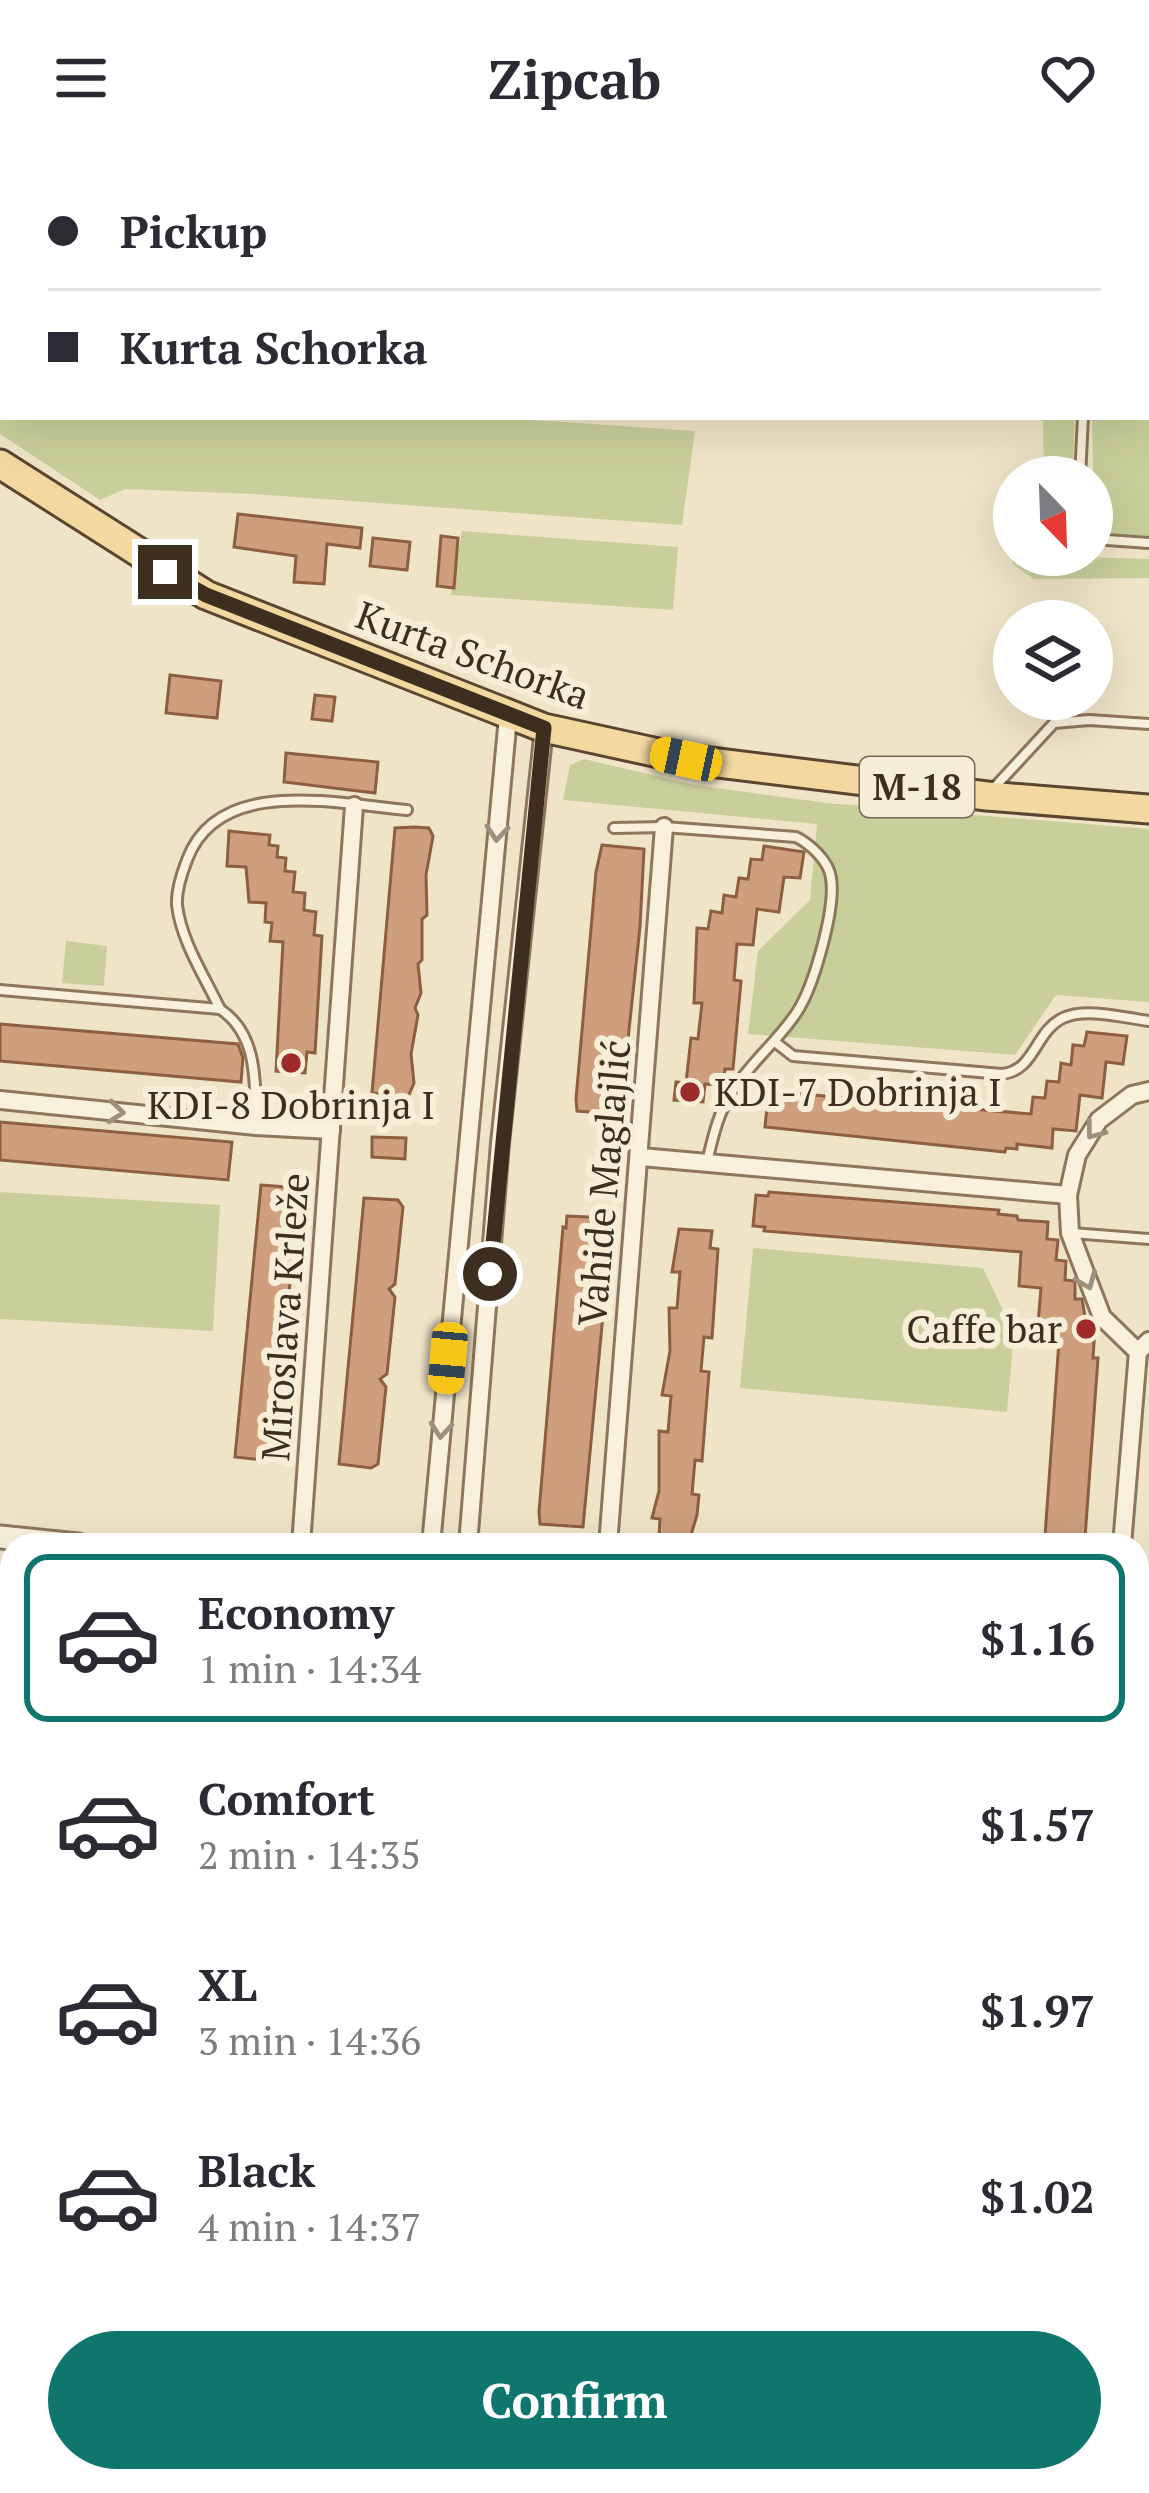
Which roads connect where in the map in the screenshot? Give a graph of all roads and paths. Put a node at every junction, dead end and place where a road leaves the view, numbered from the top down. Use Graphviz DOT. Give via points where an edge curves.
graph roads {
  1 [pos="1083,420"];
  2 [pos="1081,456"];
  3 [pos="0,464"];
  4 [pos="1113,540"];
  5 [pos="1149,543"];
  6 [pos="508,717"];
  7 [pos="1149,724"];
  8 [pos="544,728"];
  9 [pos="986,796"];
  10 [pos="354,806"];
  11 [pos="1149,809"];
  12 [pos="407,810"];
  13 [pos="664,827"];
  14 [pos="614,828"];
  15 [pos="0,990"];
  16 [pos="220,1010"];
  17 [pos="1149,1021"];
  18 [pos="775,1042"];
  19 [pos="1149,1091"];
  20 [pos="0,1100"];
  21 [pos="256,1126"];
  22 [pos="331,1130"];
  23 [pos="641,1157"];
  24 [pos="707,1163"];
  25 [pos="1068,1195"];
  26 [pos="1070,1233"];
  27 [pos="1149,1239"];
  28 [pos="1143,1347"];
  29 [pos="303,1533"];
  30 [pos="431,1533"];
  31 [pos="469,1533"];
  32 [pos="609,1533"];
  33 [pos="1123,1533"];
  34 [pos="0,2013"];
  35 [pos="0,2062"];
  1 -- 2 [label="lane"];
  3 -- 6 [label="main road, Kurta Schorka / M-18" via="206,595"];
  4 -- 5 [label="lane"];
  6 -- 8 [label="main road, Kurta Schorka / M-18"];
  6 -- 30 [label="street, one-way"];
  7 -- 9 [label="lane" via="1054,723"];
  8 -- 9 [label="main road, Kurta Schorka / M-18" via="686,759"];
  8 -- 31 [label="street"];
  9 -- 11 [label="main road, Kurta Schorka / M-18"];
  10 -- 12 [label="lane"];
  10 -- 16 [label="lane" via="249,806 203,831 177,905"];
  10 -- 22 [label="street, Miroslava Krleže"];
  13 -- 14 [label="lane"];
  13 -- 18 [label="lane" via="796,837 827,866 831,891 814,980"];
  13 -- 23 [label="street, Vahide Maglajlić"];
  15 -- 16 [label="lane"];
  16 -- 21 [label="lane" via="234,1018 250,1048"];
  17 -- 18 [label="lane" via="1061,1018 1023,1067 1002,1074 793,1056"];
  18 -- 24 [label="lane" via="730,1093"];
  19 -- 25 [label="street, one-way" via="1099,1120 1077,1155"];
  20 -- 21 [label="street, one-way"];
  21 -- 22 [label="street"];
  22 -- 29 [label="street, Miroslava Krleže"];
  23 -- 24 [label="street"];
  23 -- 32 [label="street, Vahide Maglajlić"];
  24 -- 25 [label="street"];
  25 -- 26 [label="street"];
  26 -- 27 [label="lane"];
  26 -- 28 [label="street, one-way" via="1102,1317"];
  28 -- 33 [label="street"];
  34 -- 35 [label="lane"];
}
